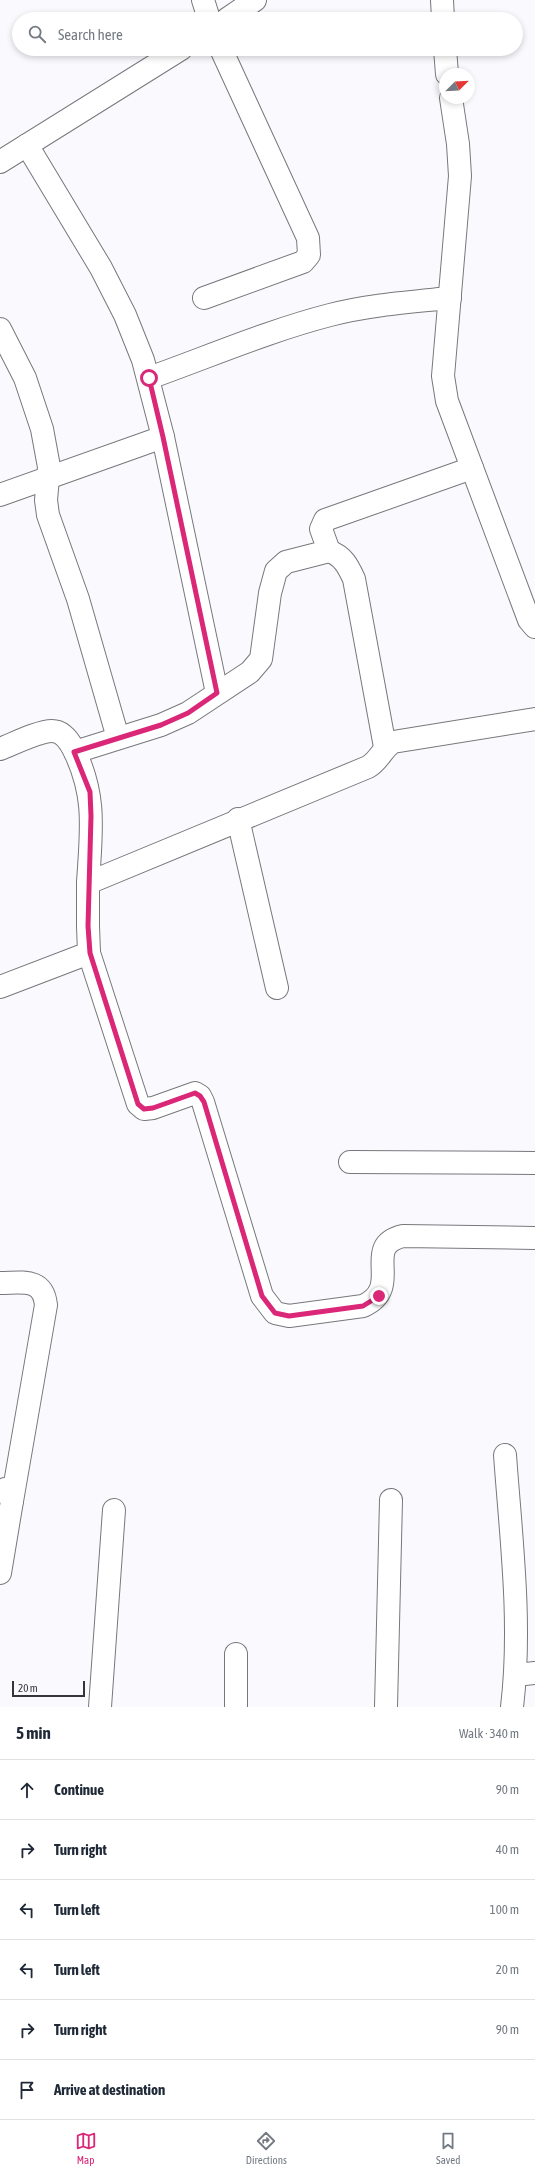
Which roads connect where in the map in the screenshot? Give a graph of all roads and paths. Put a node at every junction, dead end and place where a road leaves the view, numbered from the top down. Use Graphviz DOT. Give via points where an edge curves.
graph roads {
  1 [pos="203,0"];
  2 [pos="255,0"];
  3 [pos="442,0"];
  4 [pos="207,12"];
  5 [pos="238,12"];
  6 [pos="443,12"];
  7 [pos="170,56"];
  8 [pos="224,56"];
  9 [pos="446,56"];
  10 [pos="447,68"];
  11 [pos="452,104"];
  12 [pos="27,145"];
  13 [pos="0,162"];
  14 [pos="204,298"];
  15 [pos="450,298"];
  16 [pos="0,329"];
  17 [pos="149,378"];
  18 [pos="163,437"];
  19 [pos="472,468"];
  20 [pos="49,478"];
  21 [pos="0,495"];
  22 [pos="329,551"];
  23 [pos="535,627"];
  24 [pos="217,693"];
  25 [pos="535,719"];
  26 [pos="118,738"];
  27 [pos="385,747"];
  28 [pos="0,749"];
  29 [pos="74,752"];
  30 [pos="238,820"];
  31 [pos="88,882"];
  32 [pos="90,953"];
  33 [pos="0,987"];
  34 [pos="277,988"];
  35 [pos="350,1162"];
  36 [pos="535,1164"];
  37 [pos="535,1238"];
  38 [pos="0,1283"];
  39 [pos="505,1455"];
  40 [pos="6,1493"];
  41 [pos="391,1500"];
  42 [pos="114,1510"];
  43 [pos="0,1573"];
  44 [pos="236,1654"];
  45 [pos="526,1674"];
  46 [pos="100,1707"];
  47 [pos="236,1707"];
  48 [pos="386,1707"];
  49 [pos="512,1707"];
  1 -- 4 [label="street"];
  2 -- 5 [label="street"];
  3 -- 6 [label="street"];
  7 -- 12 [label="street"];
  8 -- 14 [label="street" via="308,238 309,255 303,262"];
  9 -- 10 [label="street"];
  11 -- 15 [label="street" via="460,176"];
  12 -- 13 [label="street"];
  12 -- 17 [label="street" via="101,268 125,315"];
  15 -- 17 [label="street" via="331,315 287,328"];
  15 -- 19 [label="street" via="443,376 447,401"];
  16 -- 20 [label="street" via="25,378 48,453"];
  17 -- 18 [label="street"];
  18 -- 20 [label="street"];
  18 -- 24 [label="street"];
  19 -- 22 [label="street" via="325,520 321,529"];
  19 -- 23 [label="street" via="529,620"];
  20 -- 21 [label="street"];
  20 -- 26 [label="street" via="46,500 48,515 80,606"];
  22 -- 24 [label="street" via="286,562 276,572 270,593 261,659 250,672"];
  22 -- 27 [label="street" via="344,560 354,579"];
  24 -- 26 [label="street" via="188,713 161,725"];
  25 -- 27 [label="street" via="404,738"];
  26 -- 29 [label="street"];
  27 -- 30 [label="street" via="374,764 368,767"];
  28 -- 29 [label="street" via="52,731 63,734"];
  29 -- 31 [label="street" via="90,792"];
  30 -- 31 [label="street"];
  30 -- 34 [label="street"];
  31 -- 32 [label="street"];
  32 -- 33 [label="street"];
  32 -- 37 [label="street" via="138,1104 144,1109 153,1108 195,1093 204,1102 262,1296 275,1313 289,1316 363,1306 371,1302 381,1291 383,1252 386,1243 403,1236"];
  35 -- 36 [label="street"];
  38 -- 40 [label="street" via="33,1284 40,1287 45,1295 46,1305"];
  39 -- 45 [label="street" via="516,1624"];
  40 -- 43 [label="street"];
  41 -- 48 [label="street"];
  42 -- 46 [label="street"];
  44 -- 47 [label="street"];
  45 -- 49 [label="street"];
}
